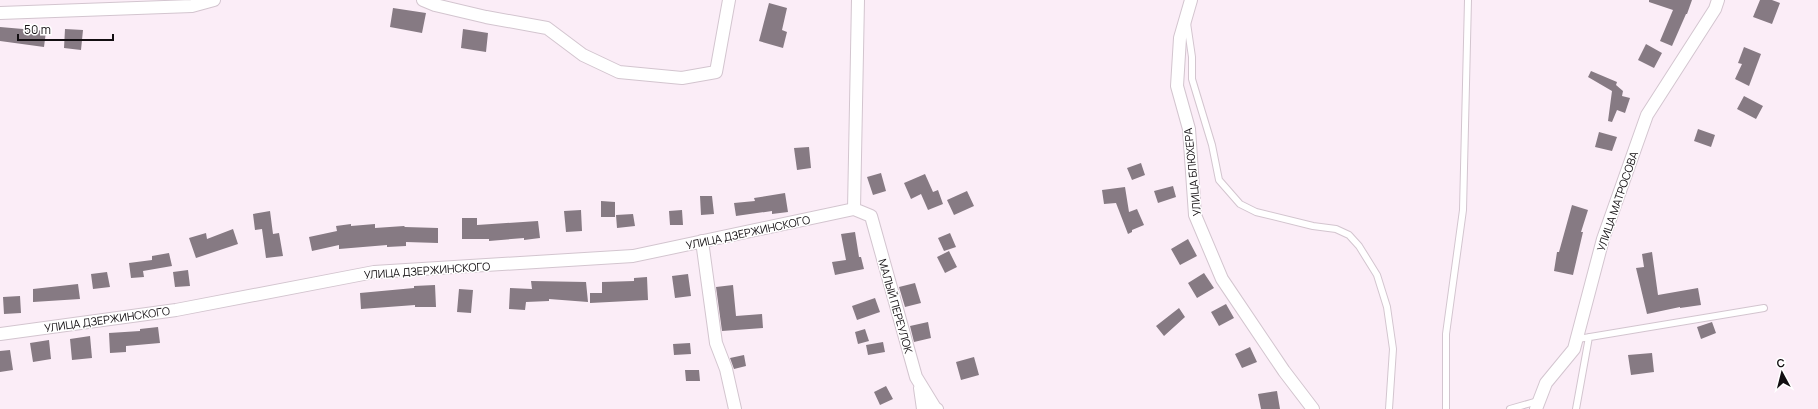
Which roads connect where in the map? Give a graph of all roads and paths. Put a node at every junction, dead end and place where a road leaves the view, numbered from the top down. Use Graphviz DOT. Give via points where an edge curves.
graph roads {
  1 [pos="214,0"];
  2 [pos="423,0"];
  3 [pos="729,0"];
  4 [pos="858,0"];
  5 [pos="1191,0"];
  6 [pos="1468,0"];
  7 [pos="1718,0"];
  8 [pos="0,13"];
  9 [pos="1186,16"];
  10 [pos="854,209"];
  11 [pos="702,241"];
  12 [pos="1764,308"];
  13 [pos="0,334"];
  14 [pos="1583,338"];
  15 [pos="918,381"];
  16 [pos="1537,405"];
  17 [pos="736,409"];
  18 [pos="923,409"];
  19 [pos="937,409"];
  20 [pos="1313,409"];
  21 [pos="1389,409"];
  22 [pos="1446,409"];
  23 [pos="1510,409"];
  24 [pos="1576,409"];
  1 -- 8 [label="street" via="192,6"];
  2 -- 3 [label="street" via="486,17 547,28 582,55 619,72 682,78 716,72"];
  4 -- 10 [label="street"];
  5 -- 9 [label="street, УЛИЦА БЛЮХЕРА"];
  6 -- 22 [label="lane" via="1463,210 1446,334"];
  7 -- 14 [label="street, УЛИЦА МАТРОСОВА" via="1647,115 1603,239"];
  9 -- 20 [label="street, УЛИЦА БЛЮХЕРА" via="1180,38 1177,86 1189,129 1195,215 1222,279"];
  9 -- 21 [label="lane" via="1192,57 1192,79 1212,145 1219,180 1240,204 1256,212 1336,229 1349,235 1377,275 1387,307 1393,350"];
  10 -- 11 [label="street, УЛИЦА ДЗЕРЖИНСКОГО"];
  10 -- 15 [label="street, МАЛЫЙ ПЕРЕУЛОК" via="871,216"];
  11 -- 13 [label="street, УЛИЦА ДЗЕРЖИНСКОГО" via="632,256 374,272 176,310"];
  11 -- 17 [label="street" via="716,343 726,368"];
  12 -- 14 [label="lane"];
  14 -- 16 [label="street, УЛИЦА МАТРОСОВА" via="1546,383"];
  14 -- 24 [label="lane"];
  15 -- 18 [label="street"];
  15 -- 19 [label="street, МАЛЫЙ ПЕРЕУЛОК"];
  16 -- 23 [label="lane"];
}
